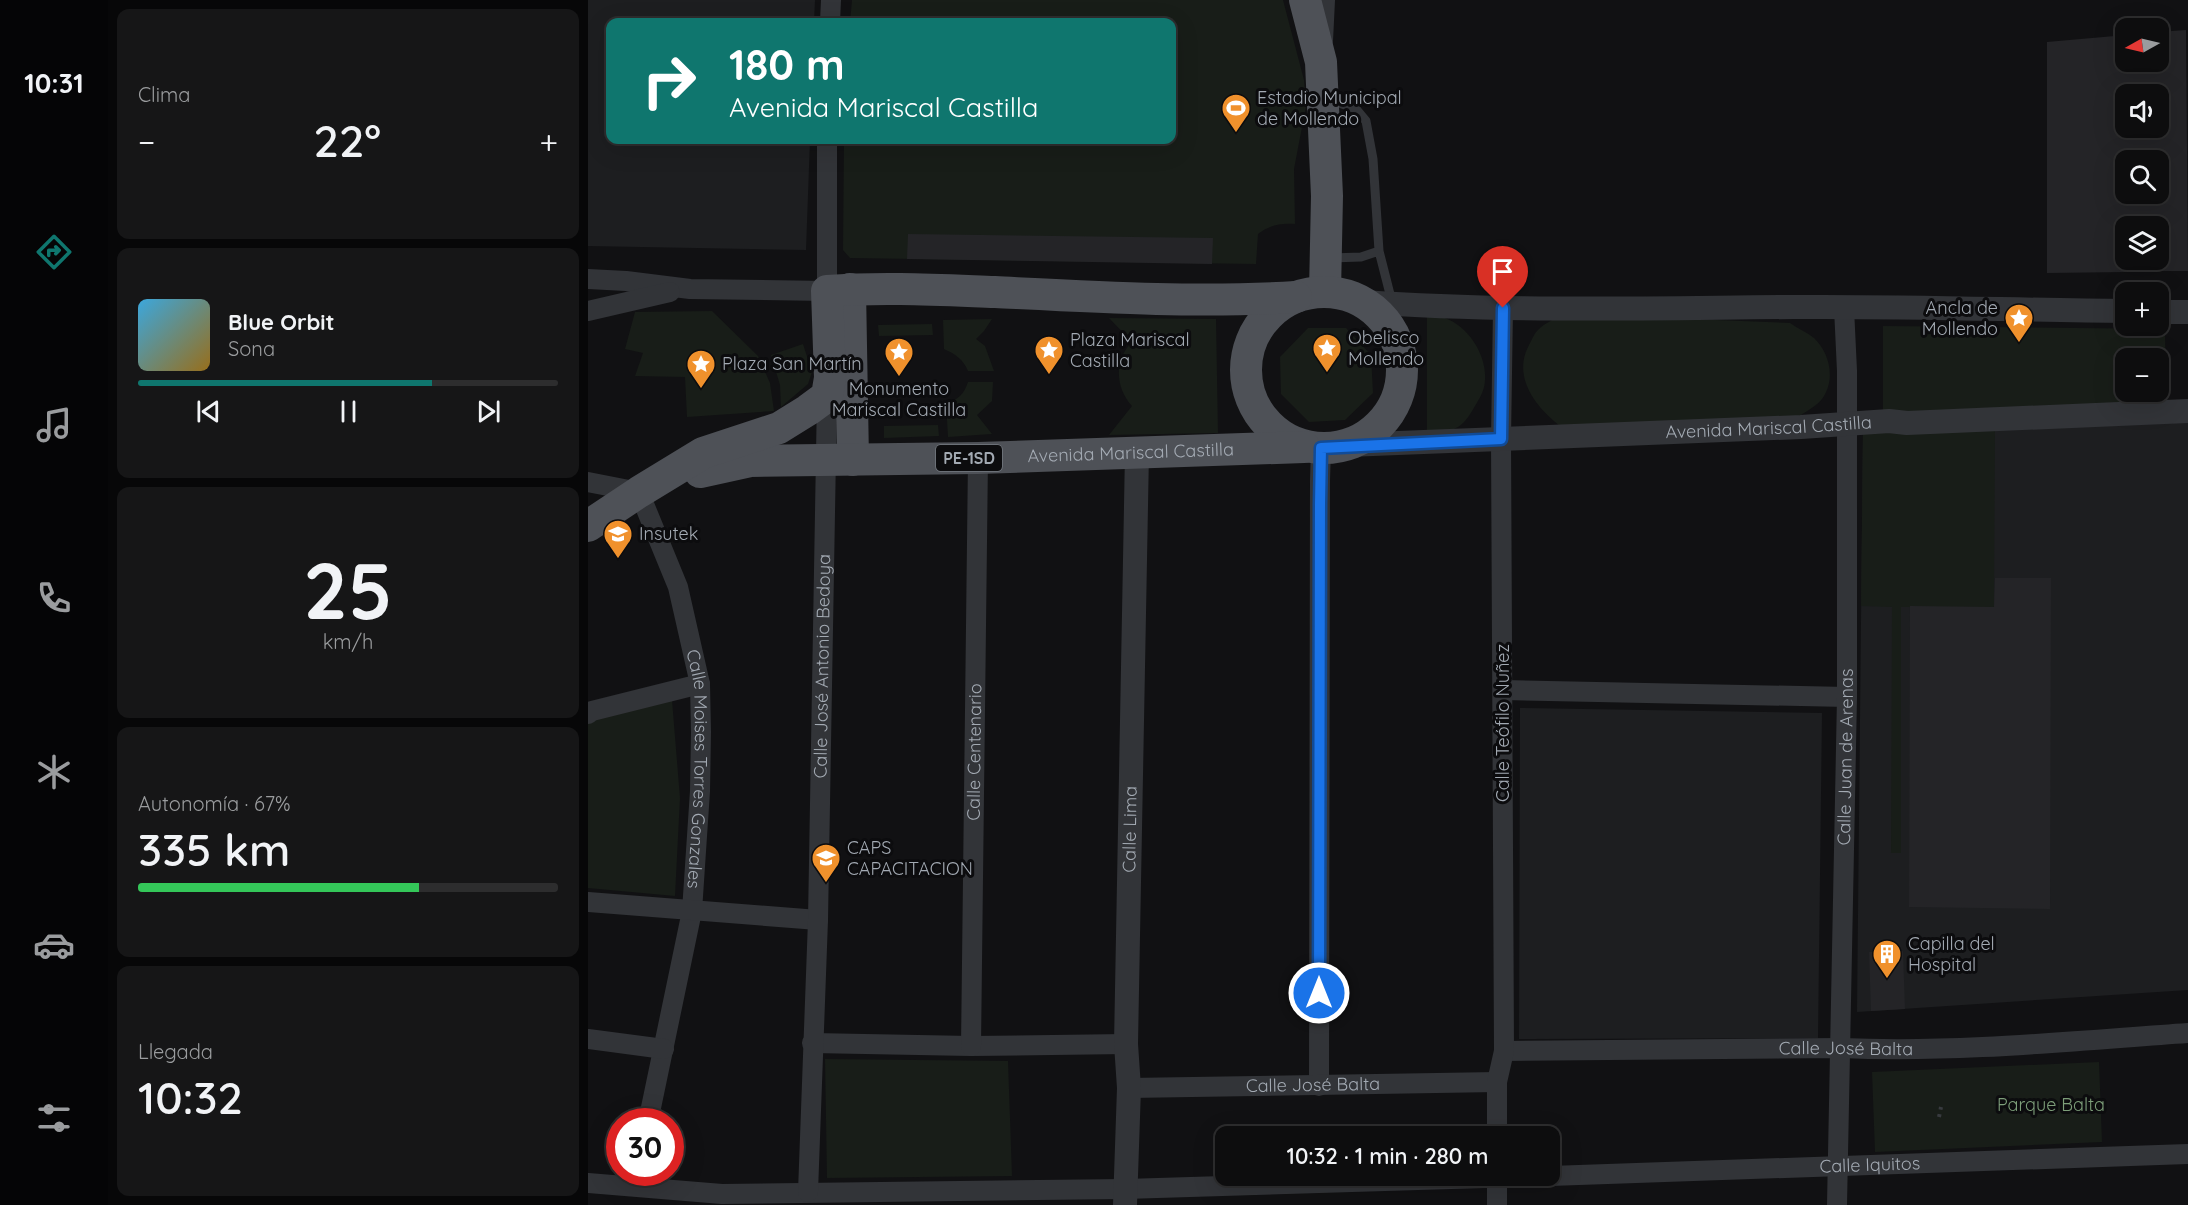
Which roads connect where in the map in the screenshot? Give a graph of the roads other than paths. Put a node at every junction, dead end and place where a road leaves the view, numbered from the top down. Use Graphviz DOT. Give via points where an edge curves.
graph roads {
  1 [pos="831,0"];
  2 [pos="1305,0"];
  3 [pos="1325,0"];
  4 [pos="830,18"];
  5 [pos="1322,62"];
  6 [pos="1323,98"];
  7 [pos="827,144"];
  8 [pos="1379,251"];
  9 [pos="1326,258"];
  10 [pos="588,279"];
  11 [pos="690,289"];
  12 [pos="838,290"];
  13 [pos="1310,294"];
  14 [pos="1378,303"];
  15 [pos="1503,308"];
  16 [pos="1844,308"];
  17 [pos="588,311"];
  18 [pos="2115,311"];
  19 [pos="2169,312"];
  20 [pos="2188,312"];
  21 [pos="827,396"];
  22 [pos="2188,411"];
  23 [pos="1846,423"];
  24 [pos="1501,439"];
  25 [pos="1324,446"];
  26 [pos="1137,452"];
  27 [pos="978,458"];
  28 [pos="839,461"];
  29 [pos="588,482"];
  30 [pos="639,492"];
  31 [pos="588,526"];
  32 [pos="700,684"];
  33 [pos="1503,690"];
  34 [pos="1847,697"];
  35 [pos="588,714"];
  36 [pos="588,902"];
  37 [pos="692,911"];
  38 [pos="818,920"];
  39 [pos="2188,1033"];
  40 [pos="588,1039"];
  41 [pos="812,1043"];
  42 [pos="1126,1044"];
  43 [pos="971,1046"];
  44 [pos="1841,1048"];
  45 [pos="664,1049"];
  46 [pos="1504,1051"];
  47 [pos="1497,1082"];
  48 [pos="1319,1086"];
  49 [pos="1129,1088"];
  50 [pos="651,1108"];
  51 [pos="1497,1126"];
  52 [pos="2188,1154"];
  53 [pos="1839,1166"];
  54 [pos="1560,1176"];
  55 [pos="606,1182"];
  56 [pos="588,1183"];
  57 [pos="672,1186"];
  58 [pos="1330,1186"];
  59 [pos="1497,1186"];
  60 [pos="808,1192"];
  61 [pos="1125,1197"];
  62 [pos="902,1198"];
  63 [pos="1497,1205"];
  64 [pos="1838,1205"];
  1 -- 4 [label="street"];
  2 -- 5 [label="main road"];
  3 -- 5 [label="street"];
  5 -- 6 [label="main road"];
  6 -- 8 [label="lane" via="1356,109 1366,121 1373,159"];
  6 -- 9 [label="main road" via="1327,148"];
  7 -- 12 [label="street, Calle José Antonio Bedoya"];
  8 -- 9 [label="lane" via="1361,257"];
  8 -- 14 [label="lane"];
  9 -- 13 [label="main road"];
  10 -- 11 [label="street"];
  11 -- 12 [label="street"];
  11 -- 17 [label="street"];
  12 -- 13 [label="main road" via="1259,299"];
  12 -- 21 [label="main road, Calle José Antonio Bedoya"];
  12 -- 28 [label="main road"];
  13 -- 14 [label="main road" via="1348,296"];
  13 -- 25 [label="main road" via="1280,305 1266,318 1248,351 1246,373 1249,391 1271,426 1287,438"];
  14 -- 15 [label="street"];
  14 -- 25 [label="main road" via="1374,310 1394,337 1401,359 1401,383 1391,409 1365,437"];
  15 -- 16 [label="street"];
  15 -- 24 [label="street, Calle Teófilo Nuñez"];
  16 -- 18 [label="street"];
  16 -- 23 [label="street, Calle Juan de Arenas"];
  19 -- 20 [label="street"];
  21 -- 28 [label="street, Calle José Antonio Bedoya"];
  21 -- 30 [label="main road" via="779,428 703,453"];
  22 -- 23 [label="street, Avenida Mariscal Castilla"];
  23 -- 24 [label="street, Avenida Mariscal Castilla"];
  23 -- 34 [label="street, Calle Juan de Arenas"];
  24 -- 25 [label="street, Avenida Mariscal Castilla"];
  24 -- 33 [label="street, Calle Teófilo Nuñez"];
  25 -- 26 [label="main road, Avenida Mariscal Castilla / PE-1SD"];
  25 -- 48 [label="street" via="1320,493"];
  26 -- 27 [label="main road, Avenida Mariscal Castilla / PE-1SD"];
  26 -- 42 [label="street, Calle Lima"];
  27 -- 28 [label="main road, Avenida Mariscal Castilla / PE-1SD"];
  27 -- 43 [label="street, Calle Centenario"];
  28 -- 30 [label="main road, Avenida Mariscal Castilla / PE-1SD" via="750,461 698,472"];
  28 -- 38 [label="street, Calle José Antonio Bedoya"];
  29 -- 30 [label="street, Avenida Mariscal Castilla"];
  30 -- 31 [label="main road"];
  30 -- 32 [label="street, Calle Moises Torres Gonzales" via="678,587"];
  32 -- 35 [label="street"];
  32 -- 37 [label="street, Calle Moises Torres Gonzales" via="700,791"];
  33 -- 34 [label="street"];
  33 -- 46 [label="street, Calle Teófilo Nuñez"];
  34 -- 44 [label="street, Calle Juan de Arenas"];
  36 -- 37 [label="street"];
  37 -- 38 [label="street"];
  37 -- 45 [label="street, Calle Moises Torres Gonzales"];
  38 -- 41 [label="street, Calle José Antonio Bedoya"];
  39 -- 44 [label="street, Calle José Balta" via="2036,1044"];
  40 -- 45 [label="street"];
  41 -- 43 [label="street"];
  41 -- 60 [label="street, Calle José Antonio Bedoya"];
  42 -- 43 [label="street"];
  42 -- 49 [label="street, Calle Lima"];
  44 -- 46 [label="street, Calle José Balta"];
  44 -- 53 [label="street, Calle Juan de Arenas"];
  45 -- 50 [label="street, Calle Moises Torres Gonzales"];
  46 -- 47 [label="street, Calle Teófilo Nuñez"];
  47 -- 48 [label="street, Calle José Balta"];
  47 -- 51 [label="street, Calle Teófilo Nuñez"];
  48 -- 49 [label="street, Calle José Balta"];
  49 -- 61 [label="street, Calle Lima"];
  52 -- 53 [label="street, Calle Iquitos"];
  53 -- 54 [label="street, Calle Iquitos"];
  53 -- 64 [label="street, Calle Juan de Arenas"];
  55 -- 56 [label="street, Calle Iquitos"];
  57 -- 60 [label="street, Calle Iquitos" via="722,1194"];
  58 -- 61 [label="street, Calle Iquitos"];
  59 -- 63 [label="street"];
  60 -- 62 [label="street, Calle Iquitos"];
  61 -- 62 [label="street, Calle Iquitos"];
}
